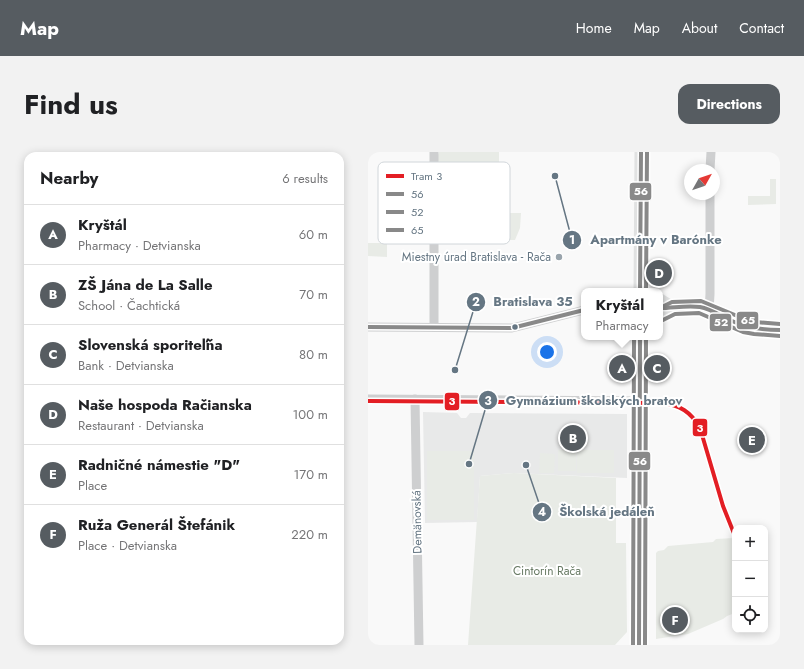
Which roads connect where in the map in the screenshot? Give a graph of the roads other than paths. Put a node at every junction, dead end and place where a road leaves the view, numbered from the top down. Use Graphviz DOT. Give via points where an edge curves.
graph roads {
  1 [pos="640,152"];
  2 [pos="710,152"];
  3 [pos="710,164"];
  4 [pos="710,200"];
  5 [pos="434,244"];
  6 [pos="640,277"];
  7 [pos="640,288"];
  8 [pos="647,288"];
  9 [pos="666,308"];
  10 [pos="709,310"];
  11 [pos="581,311"];
  12 [pos="368,327"];
  13 [pos="434,327"];
  14 [pos="780,330"];
  15 [pos="640,340"];
  16 [pos="368,399"];
  17 [pos="415,399"];
  18 [pos="639,401"];
  19 [pos="419,645"];
  20 [pos="639,645"];
  1 -- 6 [label="street"];
  2 -- 3 [label="street"];
  4 -- 10 [label="street"];
  5 -- 13 [label="street"];
  6 -- 7 [label="street"];
  6 -- 8 [label="street"];
  9 -- 10 [label="street" via="696,307"];
  10 -- 14 [label="street" via="754,328"];
  11 -- 13 [label="street" via="512,328"];
  12 -- 13 [label="street"];
  15 -- 18 [label="street"];
  16 -- 17 [label="street"];
  17 -- 18 [label="street"];
  17 -- 19 [label="street, Demänovská"];
  18 -- 20 [label="street"];
}
